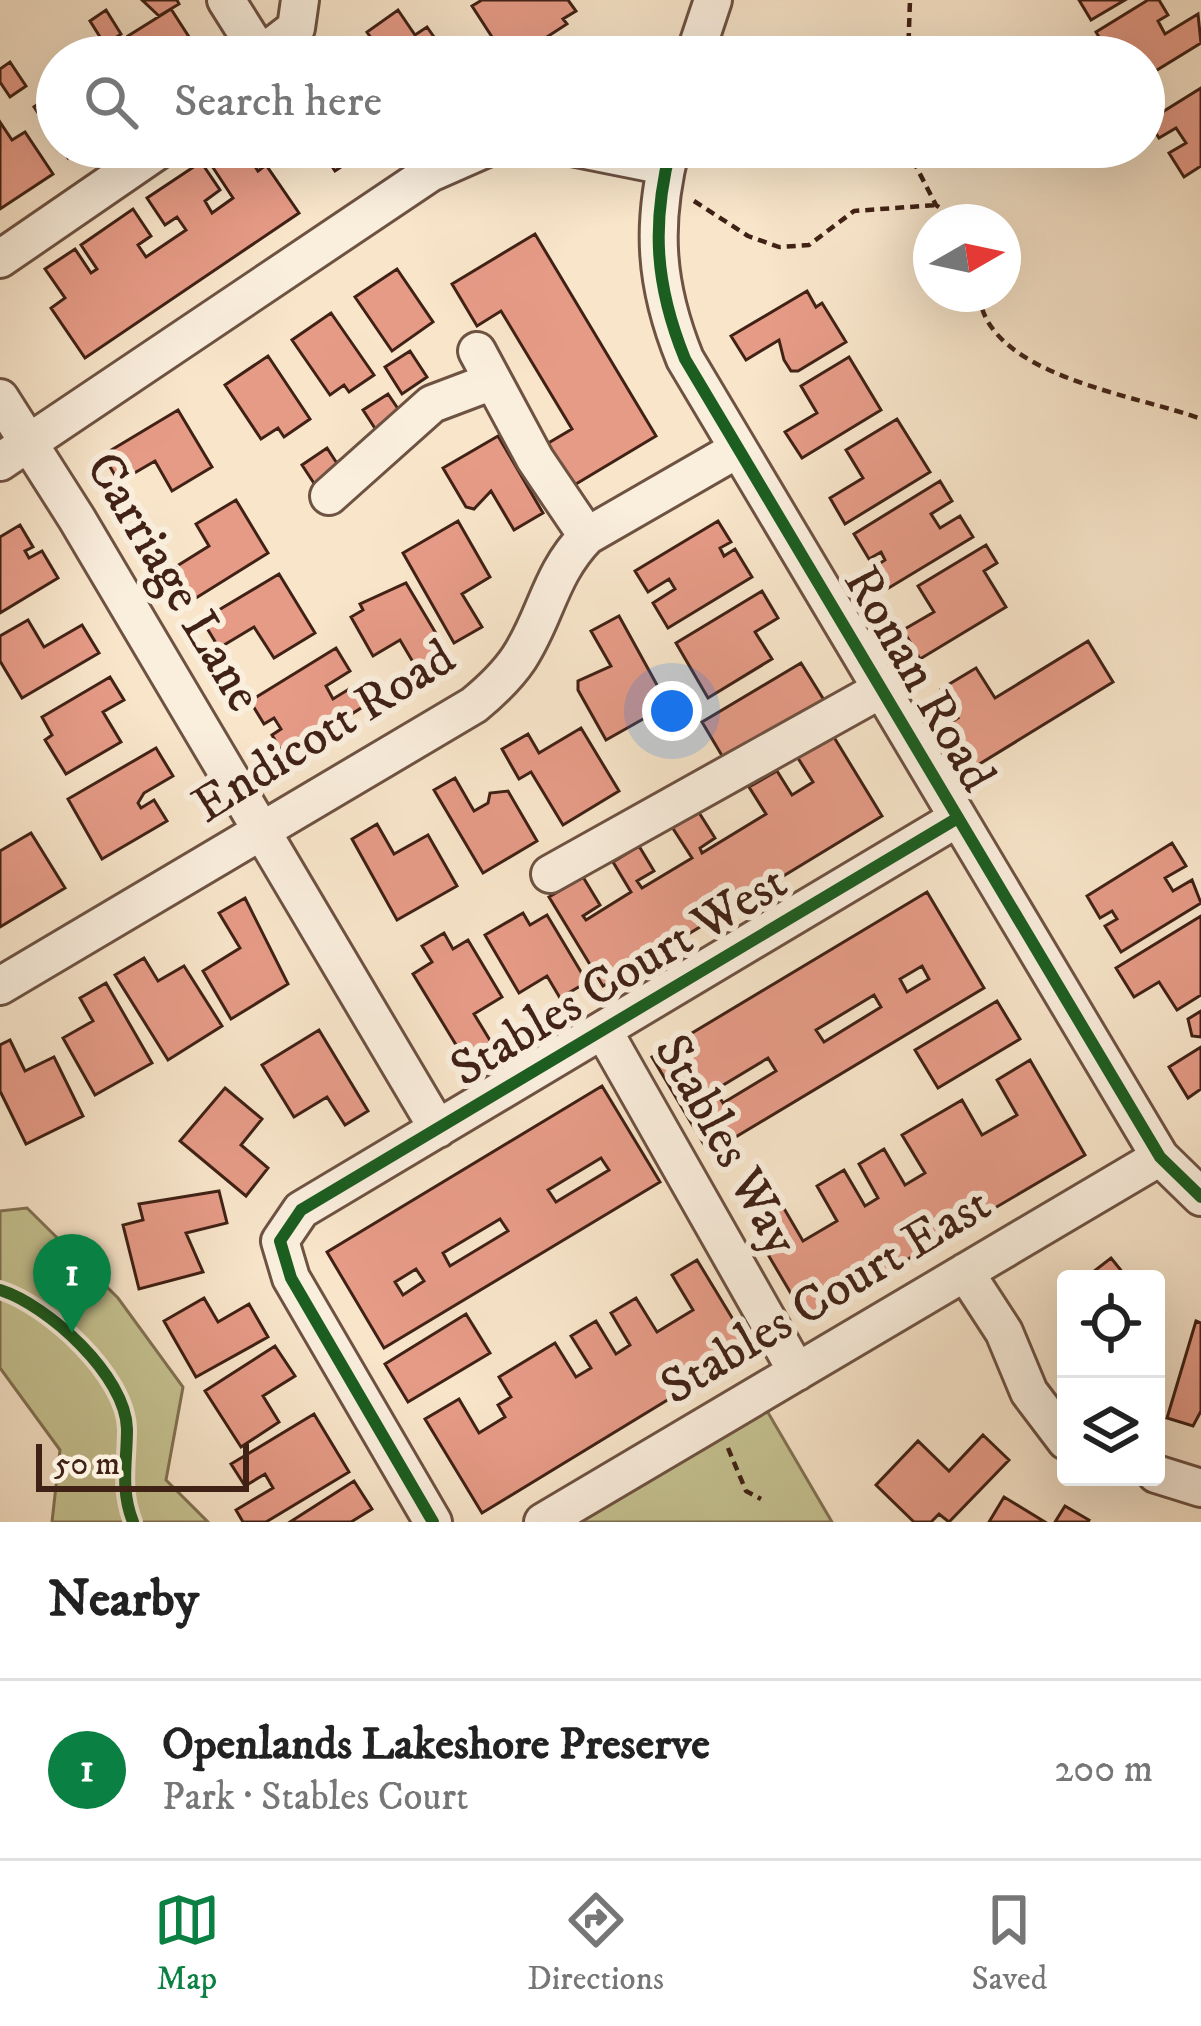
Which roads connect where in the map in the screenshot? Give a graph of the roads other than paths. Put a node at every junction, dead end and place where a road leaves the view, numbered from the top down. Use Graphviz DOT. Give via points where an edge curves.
graph roads {
  1 [pos="226,0"];
  2 [pos="300,0"];
  3 [pos="713,0"];
  4 [pos="247,36"];
  5 [pos="285,36"];
  6 [pos="701,36"];
  7 [pos="133,168"];
  8 [pos="441,168"];
  9 [pos="666,168"];
  10 [pos="0,260"];
  11 [pos="0,398"];
  12 [pos="738,449"];
  13 [pos="15,452"];
  14 [pos="329,496"];
  15 [pos="587,536"];
  16 [pos="880,690"];
  17 [pos="956,819"];
  18 [pos="262,831"];
  19 [pos="550,874"];
  20 [pos="13,979"];
  21 [pos="603,1030"];
  22 [pos="438,1130"];
  23 [pos="1160,1157"];
  24 [pos="1201,1197"];
  25 [pos="965,1272"];
  26 [pos="796,1372"];
  27 [pos="1057,1429"];
  28 [pos="1165,1477"];
  29 [pos="1201,1488"];
  30 [pos="434,1522"];
  31 [pos="543,1522"];
  1 -- 4 [label="street"];
  2 -- 5 [label="street" via="296,28"];
  3 -- 6 [label="street"];
  7 -- 10 [label="street"];
  8 -- 13 [label="street"];
  9 -- 12 [label="street, Ronan Road" via="656,258 663,305"];
  11 -- 13 [label="street, Carriage Lane"];
  12 -- 15 [label="street, Endicott Road"];
  12 -- 16 [label="street, Ronan Road"];
  13 -- 18 [label="street, Carriage Lane"];
  14 -- 15 [label="street" via="485,366"];
  15 -- 18 [label="street, Endicott Road" via="568,556 520,656 474,706"];
  16 -- 17 [label="street, Ronan Road"];
  16 -- 19 [label="street"];
  17 -- 21 [label="street, Stables Court West"];
  17 -- 23 [label="street, Ronan Road"];
  18 -- 20 [label="street, Endicott Road"];
  18 -- 22 [label="street, Carriage Lane"];
  21 -- 22 [label="street, Stables Court West"];
  21 -- 26 [label="street, Stables Way"];
  22 -- 30 [label="street, Stables Court West" via="301,1210 280,1241 291,1278"];
  23 -- 24 [label="street, Ronan Road"];
  23 -- 25 [label="street, Stables Court East"];
  25 -- 26 [label="street, Stables Court East"];
  25 -- 27 [label="street"];
  26 -- 31 [label="street, Stables Court East"];
  28 -- 29 [label="street"];
}
